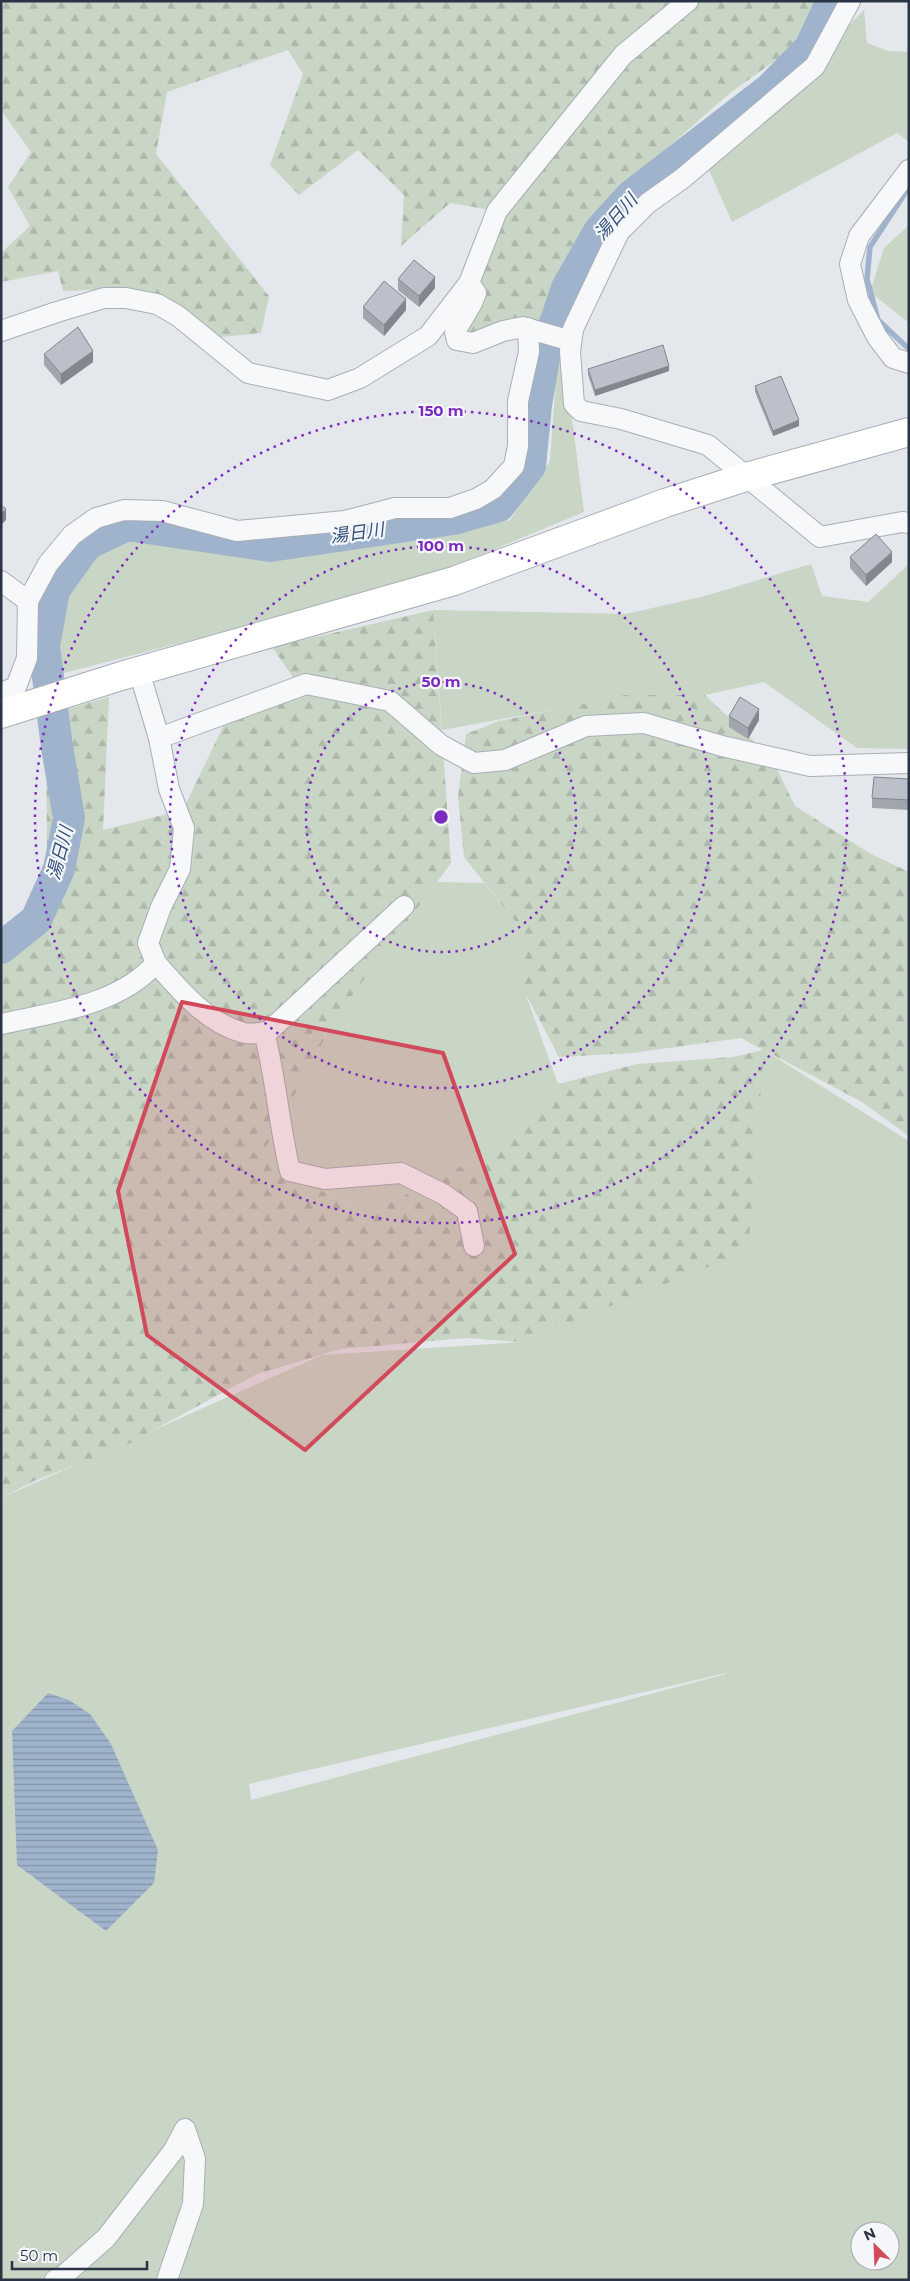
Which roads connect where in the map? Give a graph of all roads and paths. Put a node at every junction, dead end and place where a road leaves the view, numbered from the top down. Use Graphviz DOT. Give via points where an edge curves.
graph roads {
  1 [pos="688,1"];
  2 [pos="850,1"];
  3 [pos="909,170"];
  4 [pos="469,283"];
  5 [pos="528,328"];
  6 [pos="1,331"];
  7 [pos="571,341"];
  8 [pos="909,363"];
  9 [pos="909,432"];
  10 [pos="746,477"];
  11 [pos="909,523"];
  12 [pos="1,581"];
  13 [pos="28,601"];
  14 [pos="130,673"];
  15 [pos="1,693"];
  16 [pos="1,714"];
  17 [pos="159,738"];
  18 [pos="909,763"];
  19 [pos="404,906"];
  20 [pos="156,963"];
  21 [pos="1,1024"];
  22 [pos="264,1032"];
  23 [pos="474,1246"];
  24 [pos="54,2280"];
  25 [pos="167,2280"];
  1 -- 4 [label="street" via="623,55 497,211"];
  2 -- 7 [label="street" via="815,66 683,178 648,203 619,232 573,329"];
  3 -- 8 [label="street" via="859,236 850,264 858,300 877,337 893,358"];
  4 -- 5 [label="street" via="476,293 454,332 457,340 474,343 503,331"];
  4 -- 6 [label="street" via="428,336 360,378 328,390 248,373 178,316 157,304 126,298 104,298"];
  5 -- 7 [label="street"];
  5 -- 13 [label="street" via="529,352 518,401 518,446 514,466 493,489 476,499 450,508 395,508 345,521 237,531 162,511 124,510 96,518 72,535 48,564"];
  7 -- 10 [label="street" via="574,404 581,411 708,444"];
  9 -- 10 [label="street"];
  10 -- 11 [label="street" via="820,537"];
  10 -- 14 [label="street" via="454,581"];
  12 -- 13 [label="street"];
  13 -- 15 [label="street" via="27,658 16,687"];
  14 -- 16 [label="street"];
  14 -- 17 [label="street"];
  17 -- 18 [label="street" via="306,684 390,701 441,745 474,763 505,760 586,726 644,723 722,746 810,766"];
  17 -- 20 [label="street" via="170,789 184,828 180,869 148,943"];
  19 -- 22 [label="street" via="268,1032"];
  20 -- 21 [label="street" via="145,976 96,1002"];
  20 -- 22 [label="street" via="182,992 215,1019 242,1033"];
  22 -- 23 [label="street" via="290,1171 325,1179 401,1173 443,1194 467,1211"];
  24 -- 25 [label="street" via="62,2277 106,2238 174,2150 185,2129 195,2158 193,2204"];
}
